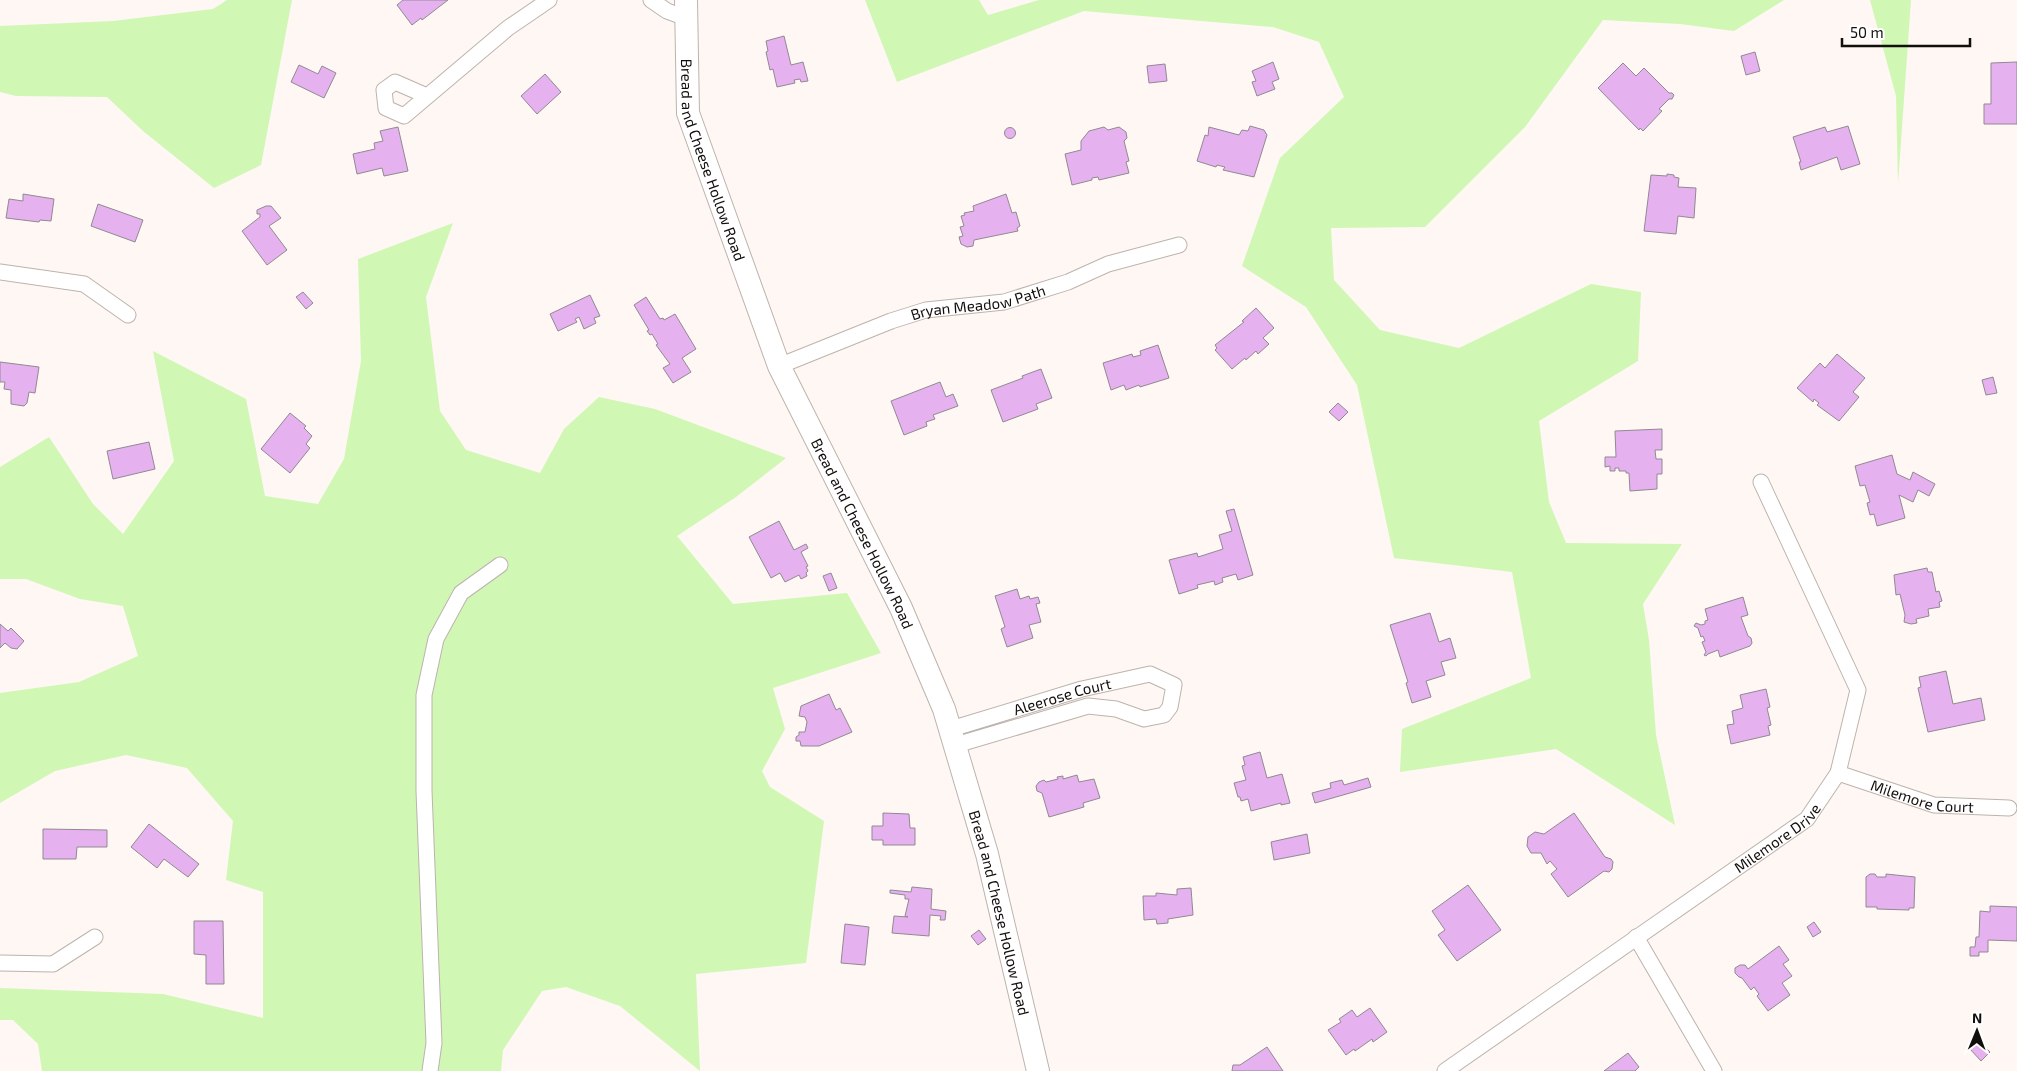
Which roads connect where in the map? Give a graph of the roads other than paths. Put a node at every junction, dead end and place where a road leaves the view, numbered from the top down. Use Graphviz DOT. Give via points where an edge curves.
graph roads {
  1 [pos="549,0"];
  2 [pos="651,0"];
  3 [pos="686,9"];
  4 [pos="427,96"];
  5 [pos="1179,245"];
  6 [pos="0,272"];
  7 [pos="128,315"];
  8 [pos="779,366"];
  9 [pos="1761,482"];
  10 [pos="500,564"];
  11 [pos="953,737"];
  12 [pos="1838,773"];
  13 [pos="2009,808"];
  14 [pos="1636,936"];
  15 [pos="95,938"];
  16 [pos="0,963"];
  17 [pos="430,1071"];
  18 [pos="1038,1071"];
  19 [pos="1445,1071"];
  20 [pos="1714,1071"];
  1 -- 4 [label="street" via="508,28"];
  2 -- 3 [label="street" via="667,11"];
  3 -- 8 [label="main road, Bread and Cheese Hollow Road" via="688,113"];
  5 -- 8 [label="street, Bryan Meadow Path" via="1108,264 1068,282 1004,302 926,310"];
  6 -- 7 [label="street" via="84,284"];
  8 -- 11 [label="main road, Bread and Cheese Hollow Road" via="901,608"];
  9 -- 12 [label="street, Milemore Drive" via="1858,690"];
  10 -- 17 [label="street" via="461,593 436,639 424,695 434,1043"];
  11 -- 11 [label="street, Aleerose Court" via="1088,706 1116,709 1144,719 1164,715 1170,707 1174,685 1150,674 1082,689"];
  11 -- 18 [label="main road, Bread and Cheese Hollow Road" via="987,854"];
  12 -- 13 [label="street, Milemore Court" via="1934,805"];
  12 -- 14 [label="street, Milemore Drive" via="1807,819"];
  14 -- 19 [label="street, Milemore Drive"];
  14 -- 20 [label="street"];
  15 -- 16 [label="street" via="53,964"];
}
